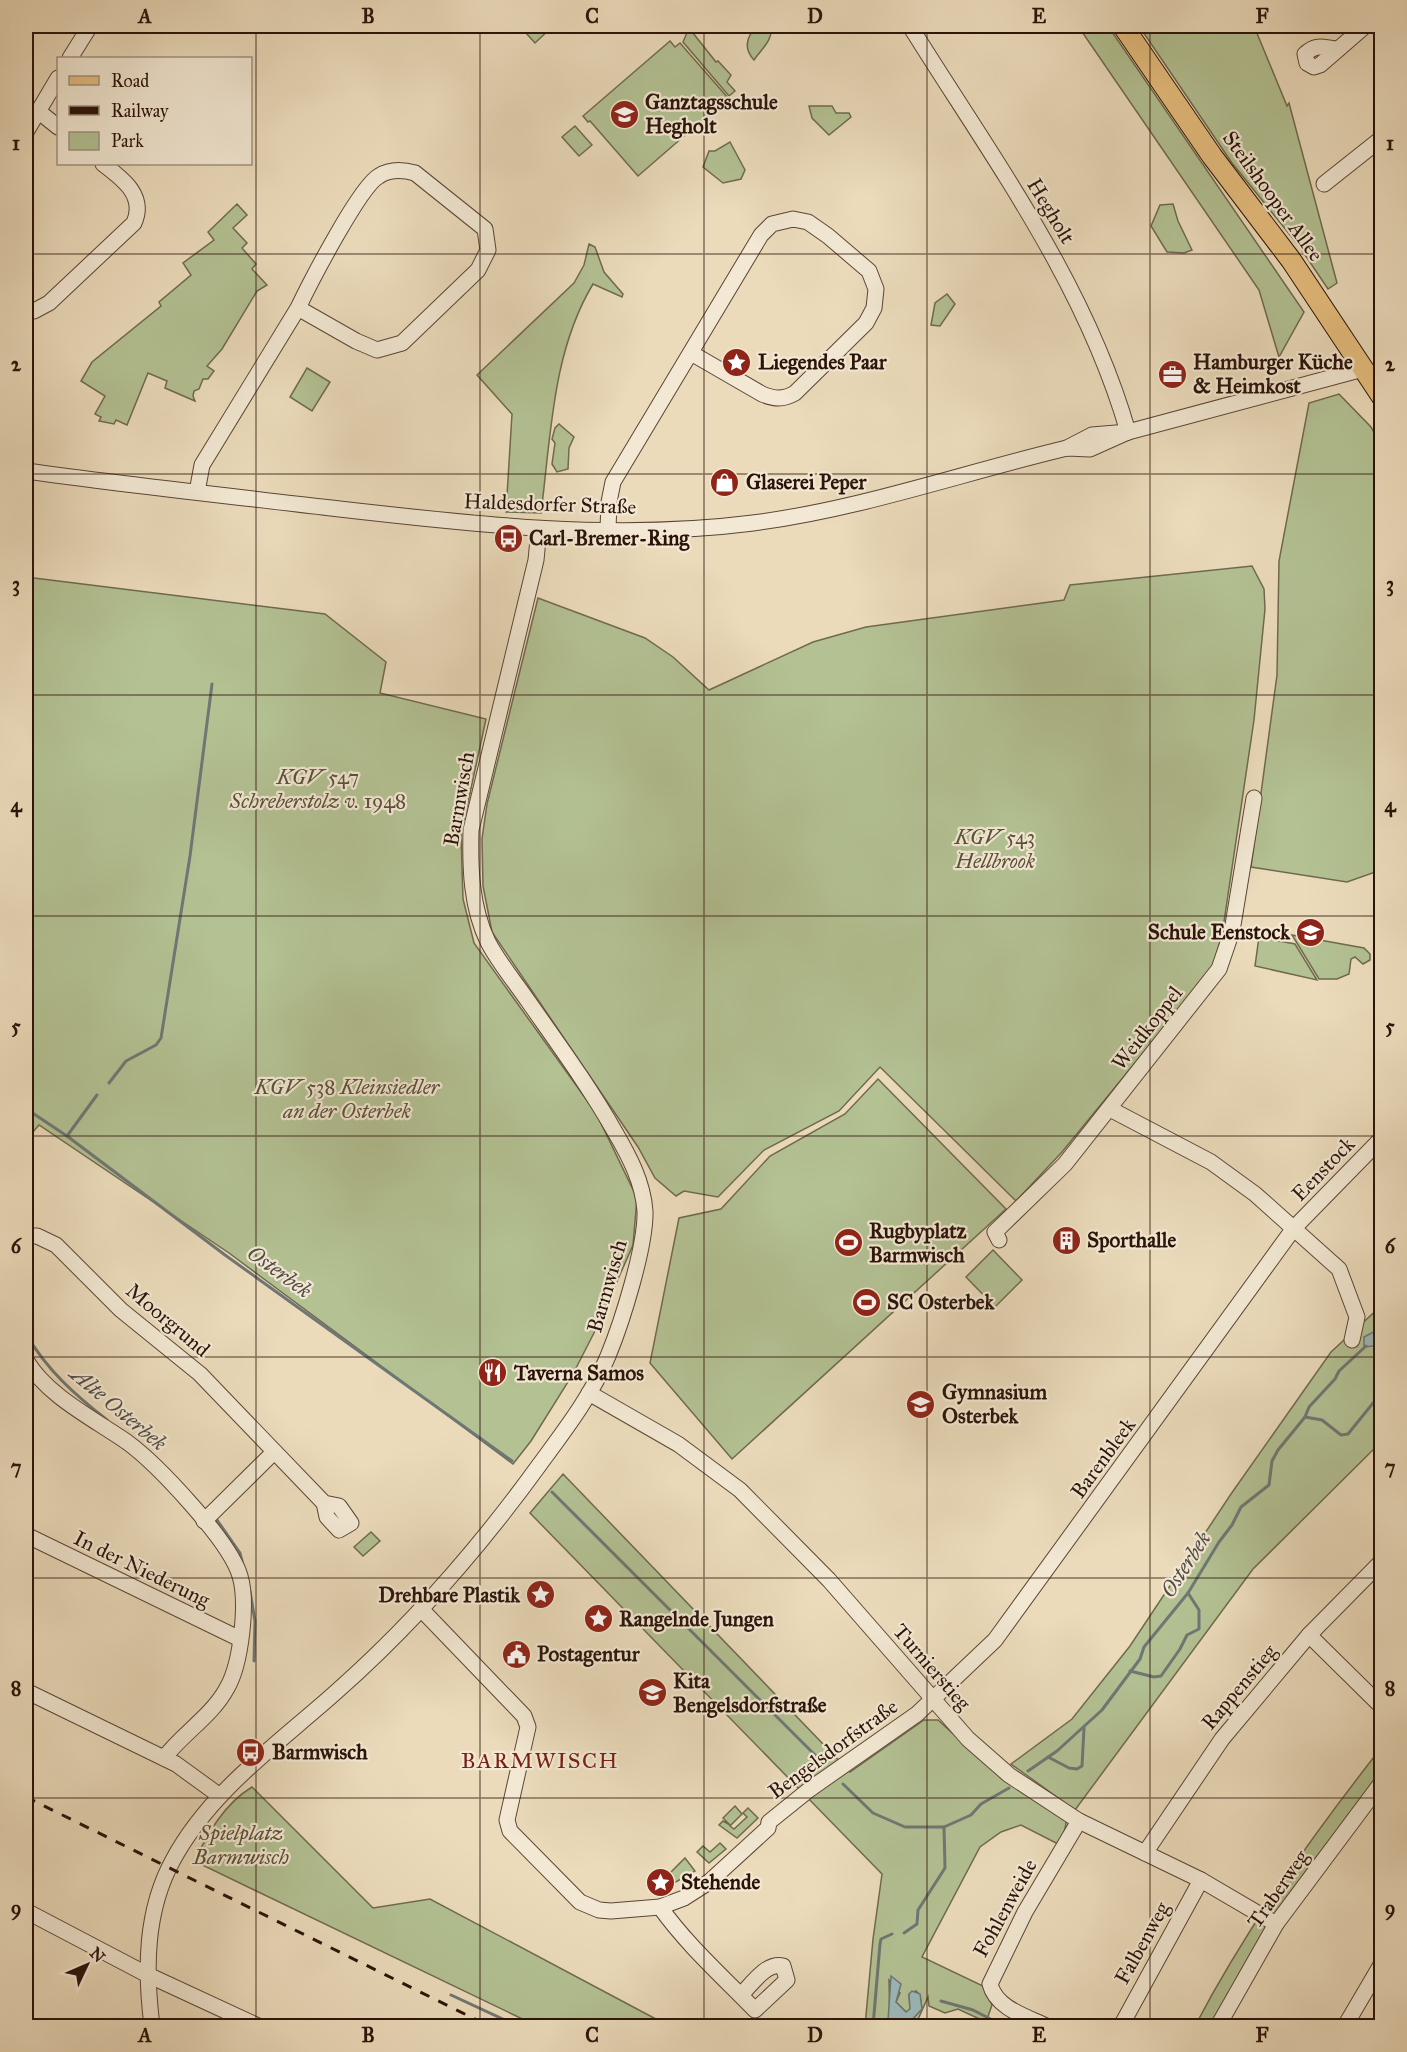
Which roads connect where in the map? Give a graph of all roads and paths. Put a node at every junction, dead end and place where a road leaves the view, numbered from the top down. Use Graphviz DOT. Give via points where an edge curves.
graph roads {
  1 [pos="90,26"];
  2 [pos="910,26"];
  3 [pos="1124,26"];
  4 [pos="1365,26"];
  5 [pos="1338,49"];
  6 [pos="71,57"];
  7 [pos="57,80"];
  8 [pos="38,111"];
  9 [pos="57,126"];
  10 [pos="26,132"];
  11 [pos="1382,138"];
  12 [pos="105,165"];
  13 [pos="1324,184"];
  14 [pos="26,308"];
  15 [pos="298,308"];
  16 [pos="691,353"];
  17 [pos="1363,369"];
  18 [pos="1382,397"];
  19 [pos="1128,432"];
  20 [pos="26,471"];
  21 [pos="198,492"];
  22 [pos="540,529"];
  23 [pos="608,530"];
  24 [pos="1254,798"];
  25 [pos="1110,1109"];
  26 [pos="1382,1138"];
  27 [pos="1294,1228"];
  28 [pos="26,1236"];
  29 [pos="999,1240"];
  30 [pos="1352,1340"];
  31 [pos="26,1360"];
  32 [pos="589,1393"];
  33 [pos="274,1452"];
  34 [pos="324,1503"];
  35 [pos="204,1521"];
  36 [pos="26,1535"];
  37 [pos="1382,1561"];
  38 [pos="421,1609"];
  39 [pos="1310,1635"];
  40 [pos="240,1639"];
  41 [pos="26,1691"];
  42 [pos="933,1700"];
  43 [pos="1382,1707"];
  44 [pos="164,1758"];
  45 [pos="1382,1782"];
  46 [pos="220,1796"];
  47 [pos="1079,1821"];
  48 [pos="1145,1853"];
  49 [pos="1201,1880"];
  50 [pos="660,1907"];
  51 [pos="26,1911"];
  52 [pos="1276,1924"];
  53 [pos="1382,1963"];
  54 [pos="148,1975"];
  55 [pos="741,1995"];
  56 [pos="152,2026"];
  57 [pos="258,2026"];
  58 [pos="1046,2026"];
  59 [pos="1121,2026"];
  60 [pos="1218,2026"];
  61 [pos="1345,2026"];
  1 -- 6 [label="street"];
  2 -- 19 [label="street, Hegholt" via="1052,251 1099,350"];
  3 -- 17 [label="main road, Steilshooper Allee"];
  4 -- 5 [label="street"];
  7 -- 8 [label="street"];
  8 -- 9 [label="street"];
  8 -- 10 [label="street"];
  11 -- 13 [label="street"];
  12 -- 14 [label="street" via="126,181 138,200 134,224 49,303 34,311"];
  15 -- 15 [label="street" via="377,350 402,343 478,270 488,250 485,229 415,173 402,170 379,175 360,197"];
  15 -- 21 [label="street" via="202,465"];
  16 -- 16 [label="street" via="761,235 777,222 793,219 814,225 874,279 874,308 866,322 787,398 762,394"];
  16 -- 23 [label="street" via="614,482"];
  17 -- 18 [label="main road, Steilshooper Allee"];
  17 -- 19 [label="street, Haldesdorfer Straße"];
  19 -- 23 [label="street, Haldesdorfer Straße" via="1087,436 1067,448 812,514 751,523"];
  20 -- 21 [label="street, Haldesdorfer Straße"];
  21 -- 22 [label="street, Haldesdorfer Straße"];
  22 -- 23 [label="street, Haldesdorfer Straße"];
  22 -- 32 [label="street, Barmwisch" via="536,560 471,830 470,866 475,902 490,945 596,1099 630,1158 642,1189 642,1241 610,1350"];
  24 -- 25 [label="street, Weidkoppel" via="1232,931 1219,969"];
  25 -- 27 [label="street" via="1211,1162"];
  25 -- 29 [label="street, Weidkoppel" via="1065,1164 995,1232"];
  26 -- 27 [label="street, Eenstock"];
  27 -- 30 [label="street" via="1339,1269 1357,1317"];
  27 -- 42 [label="street, Barenbleek" via="1016,1613 995,1640"];
  28 -- 33 [label="street, Moorgrund" via="37,1236 56,1245 120,1310 200,1374"];
  31 -- 35 [label="street" via="31,1370 56,1393 142,1453"];
  32 -- 38 [label="street, Barmwisch" via="516,1498 468,1559"];
  32 -- 42 [label="street, Turnierstieg" via="678,1444 740,1490 830,1580"];
  33 -- 34 [label="street, Moorgrund"];
  33 -- 35 [label="street"];
  35 -- 40 [label="street" via="227,1546 241,1577"];
  36 -- 40 [label="street, In der Niederung"];
  37 -- 39 [label="street, Rappenstieg"];
  38 -- 46 [label="street, Barmwisch" via="348,1682"];
  38 -- 50 [label="street, Bengelsdorfstraße" via="524,1716 528,1727 507,1820 510,1830 580,1902 611,1911"];
  39 -- 43 [label="street"];
  39 -- 48 [label="street, Rappenstieg" via="1222,1739"];
  40 -- 44 [label="street" via="228,1687 205,1717"];
  41 -- 44 [label="street"];
  42 -- 47 [label="street, Turnierstieg" via="968,1739 1009,1775"];
  42 -- 50 [label="street, Bengelsdorfstraße" via="769,1822 768,1828 709,1882"];
  44 -- 46 [label="street"];
  45 -- 52 [label="street, Traberweg"];
  46 -- 54 [label="street, Barmwisch" via="185,1839 163,1881 148,1936"];
  47 -- 48 [label="street, Turnierstieg"];
  47 -- 58 [label="street, Fohlenweide" via="1025,1912 990,1984 993,1995 1002,2004"];
  48 -- 49 [label="street, Turnierstieg"];
  49 -- 52 [label="street, Turnierstieg"];
  49 -- 59 [label="street, Falbenweg"];
  50 -- 55 [label="street" via="674,1927"];
  51 -- 54 [label="street"];
  52 -- 60 [label="street, Traberweg"];
  53 -- 61 [label="street"];
  54 -- 56 [label="street, Barmwisch"];
  54 -- 57 [label="street"];
}
